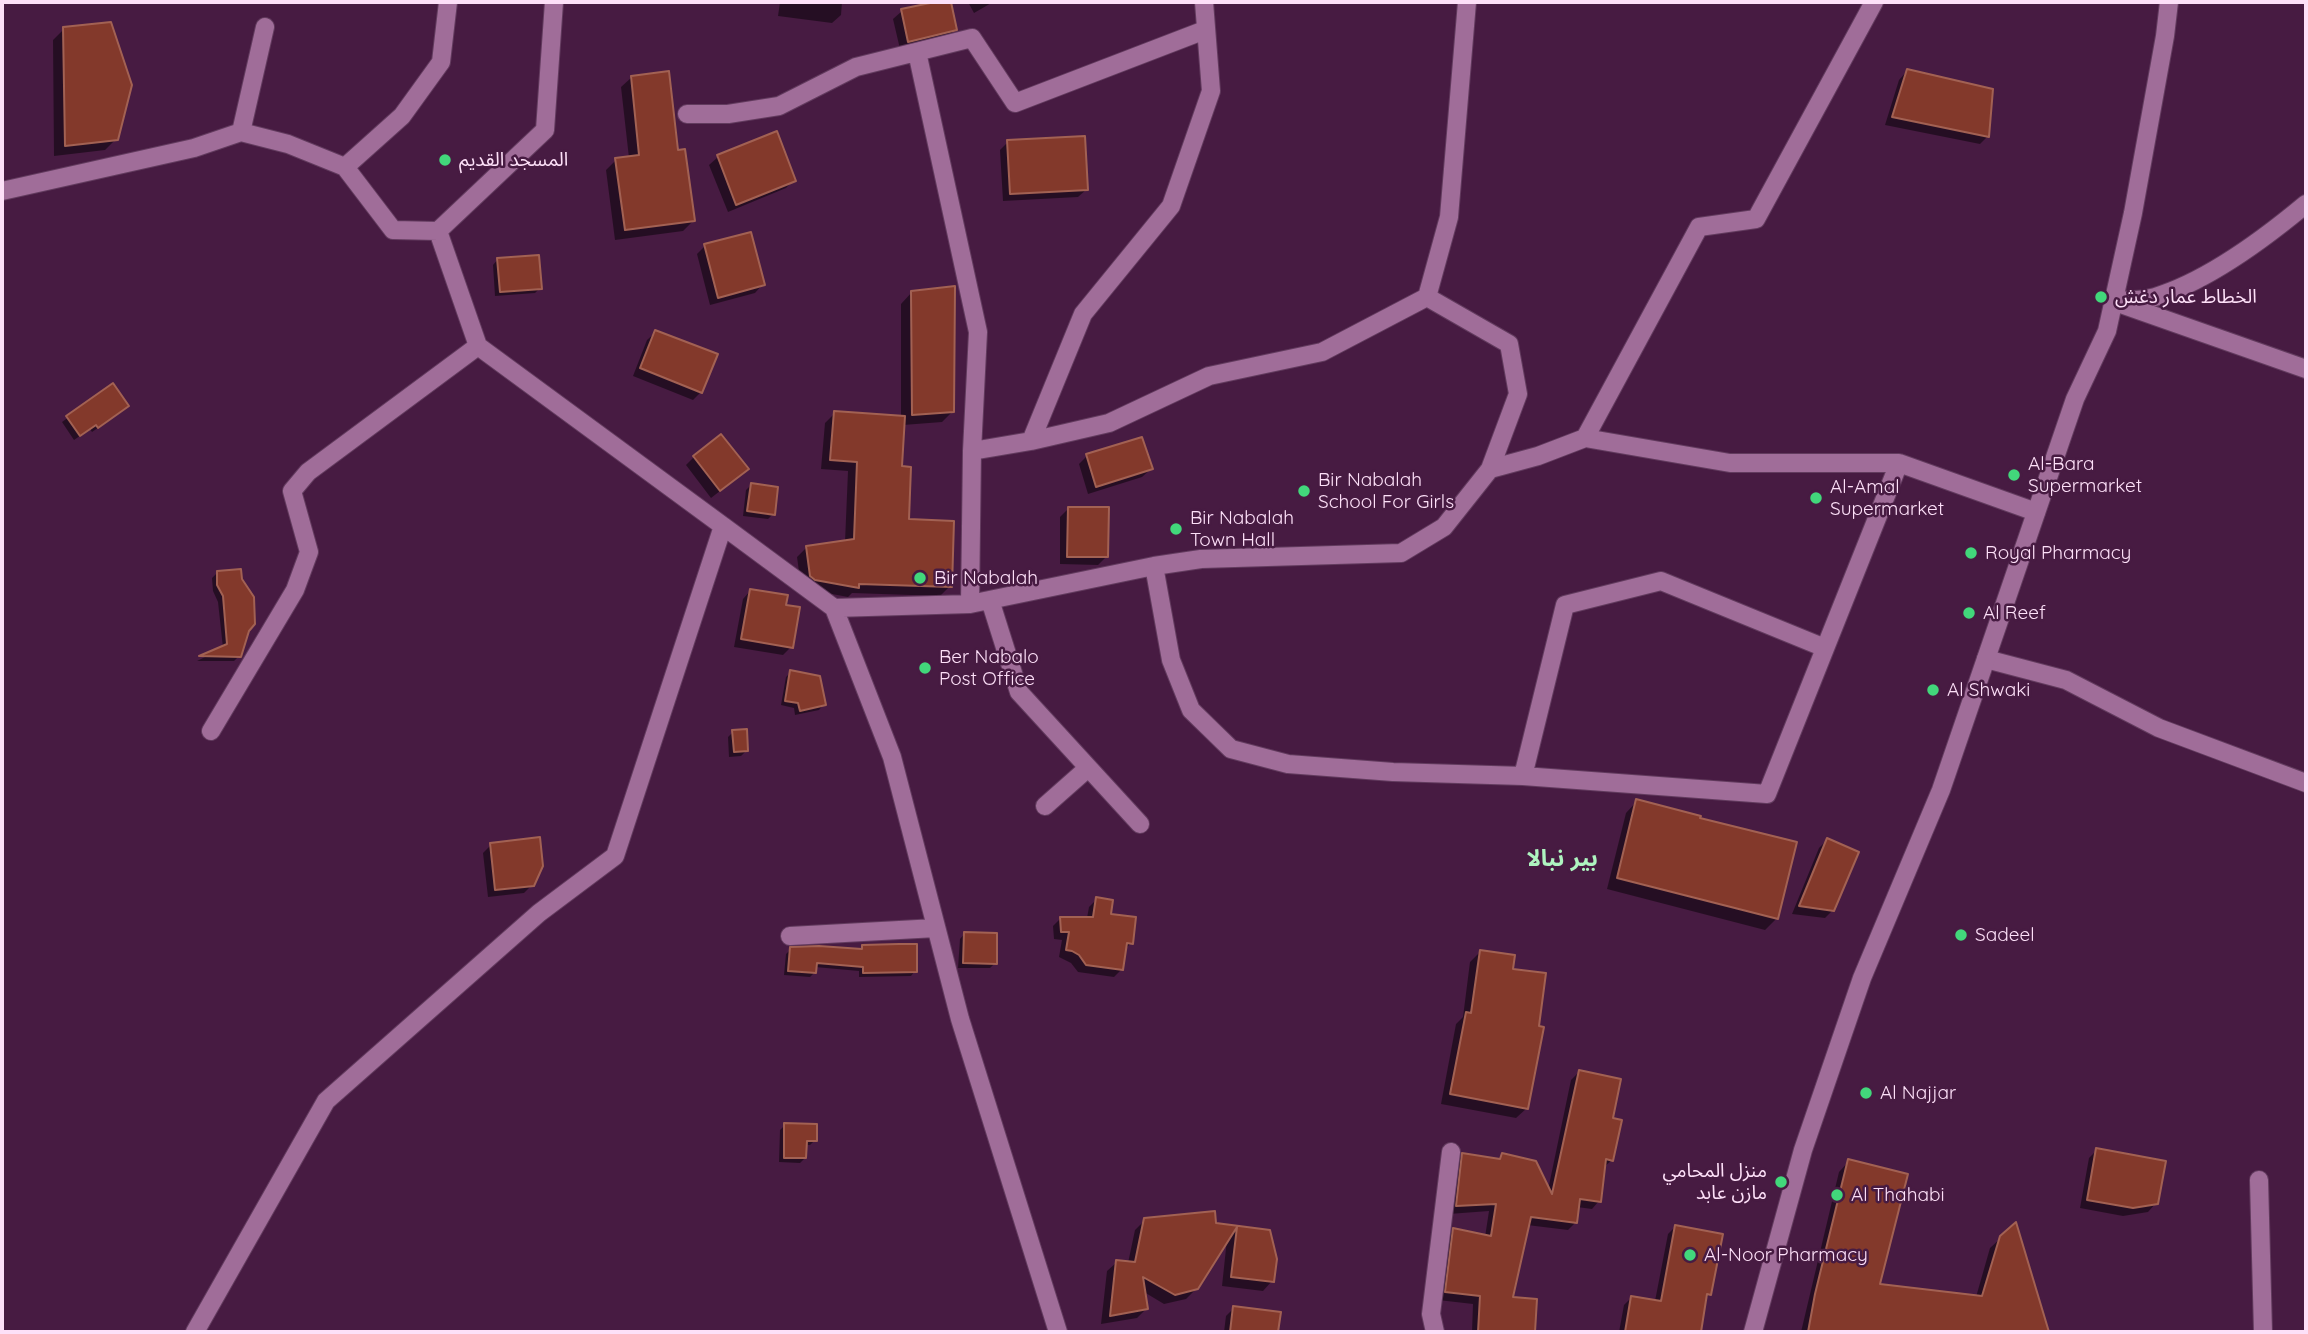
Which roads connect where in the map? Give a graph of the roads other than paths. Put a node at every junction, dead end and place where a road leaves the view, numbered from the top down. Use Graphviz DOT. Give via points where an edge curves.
graph roads {
  1 [pos="448,2"];
  2 [pos="554,2"];
  3 [pos="1204,2"];
  4 [pos="1467,2"];
  5 [pos="1874,2"];
  6 [pos="2169,2"];
  7 [pos="265,27"];
  8 [pos="1205,30"];
  9 [pos="917,52"];
  10 [pos="687,114"];
  11 [pos="241,132"];
  12 [pos="345,167"];
  13 [pos="2,191"];
  14 [pos="2306,204"];
  15 [pos="438,231"];
  16 [pos="1427,297"];
  17 [pos="2112,300"];
  18 [pos="478,346"];
  19 [pos="2306,369"];
  20 [pos="1585,438"];
  21 [pos="1031,441"];
  22 [pos="972,451"];
  23 [pos="1899,463"];
  24 [pos="1490,469"];
  25 [pos="2036,512"];
  26 [pos="723,526"];
  27 [pos="1154,566"];
  28 [pos="990,600"];
  29 [pos="970,604"];
  30 [pos="834,608"];
  31 [pos="1825,648"];
  32 [pos="1986,659"];
  33 [pos="211,731"];
  34 [pos="1088,768"];
  35 [pos="1523,776"];
  36 [pos="2306,783"];
  37 [pos="1045,806"];
  38 [pos="1140,824"];
  39 [pos="936,928"];
  40 [pos="790,936"];
  41 [pos="1451,1153"];
  42 [pos="2259,1180"];
  43 [pos="195,1332"];
  44 [pos="1058,1332"];
  45 [pos="1435,1332"];
  46 [pos="1753,1332"];
  47 [pos="2263,1332"];
  1 -- 12 [label="street" via="441,62 402,116"];
  2 -- 15 [label="street" via="545,130"];
  3 -- 8 [label="street"];
  4 -- 16 [label="street" via="1449,217"];
  5 -- 20 [label="street" via="1756,219 1699,227"];
  6 -- 17 [label="street" via="2133,213"];
  7 -- 11 [label="street"];
  8 -- 9 [label="street" via="1015,103 972,38"];
  8 -- 21 [label="street" via="1211,91 1171,206 1083,314"];
  9 -- 10 [label="street" via="856,67 779,107"];
  9 -- 22 [label="street" via="978,332"];
  11 -- 12 [label="street" via="288,144"];
  11 -- 13 [label="street" via="194,148"];
  12 -- 15 [label="street" via="393,230"];
  14 -- 17 [label="street" via="2233,258 2193,281 2153,298"];
  15 -- 18 [label="street"];
  16 -- 21 [label="street" via="1322,352 1209,376 1109,423"];
  16 -- 24 [label="street" via="1509,344 1518,394"];
  17 -- 19 [label="street"];
  17 -- 25 [label="street" via="2107,331 2075,399"];
  18 -- 26 [label="street"];
  18 -- 33 [label="street" via="309,472 292,491 309,552 295,590"];
  20 -- 23 [label="street" via="1730,463"];
  20 -- 24 [label="street"];
  21 -- 22 [label="street"];
  22 -- 29 [label="street"];
  23 -- 25 [label="street"];
  23 -- 31 [label="street"];
  24 -- 27 [label="street" via="1444,527 1401,552 1202,559"];
  25 -- 32 [label="street"];
  26 -- 30 [label="street"];
  26 -- 43 [label="street" via="615,856 539,912 326,1101"];
  27 -- 28 [label="street"];
  27 -- 35 [label="street" via="1171,660 1191,710 1231,749 1288,764"];
  28 -- 29 [label="street"];
  28 -- 34 [label="street" via="1018,692"];
  29 -- 30 [label="street"];
  30 -- 39 [label="street" via="892,757"];
  31 -- 35 [label="street" via="1767,794"];
  31 -- 35 [label="street" via="1661,581 1565,605"];
  32 -- 36 [label="street" via="2066,680 2160,728"];
  32 -- 46 [label="street" via="1941,790 1836,1052 1803,1150"];
  34 -- 37 [label="street"];
  34 -- 38 [label="street"];
  39 -- 40 [label="street"];
  39 -- 44 [label="street" via="960,1020"];
  41 -- 45 [label="street" via="1431,1314"];
  42 -- 47 [label="street"];
}
